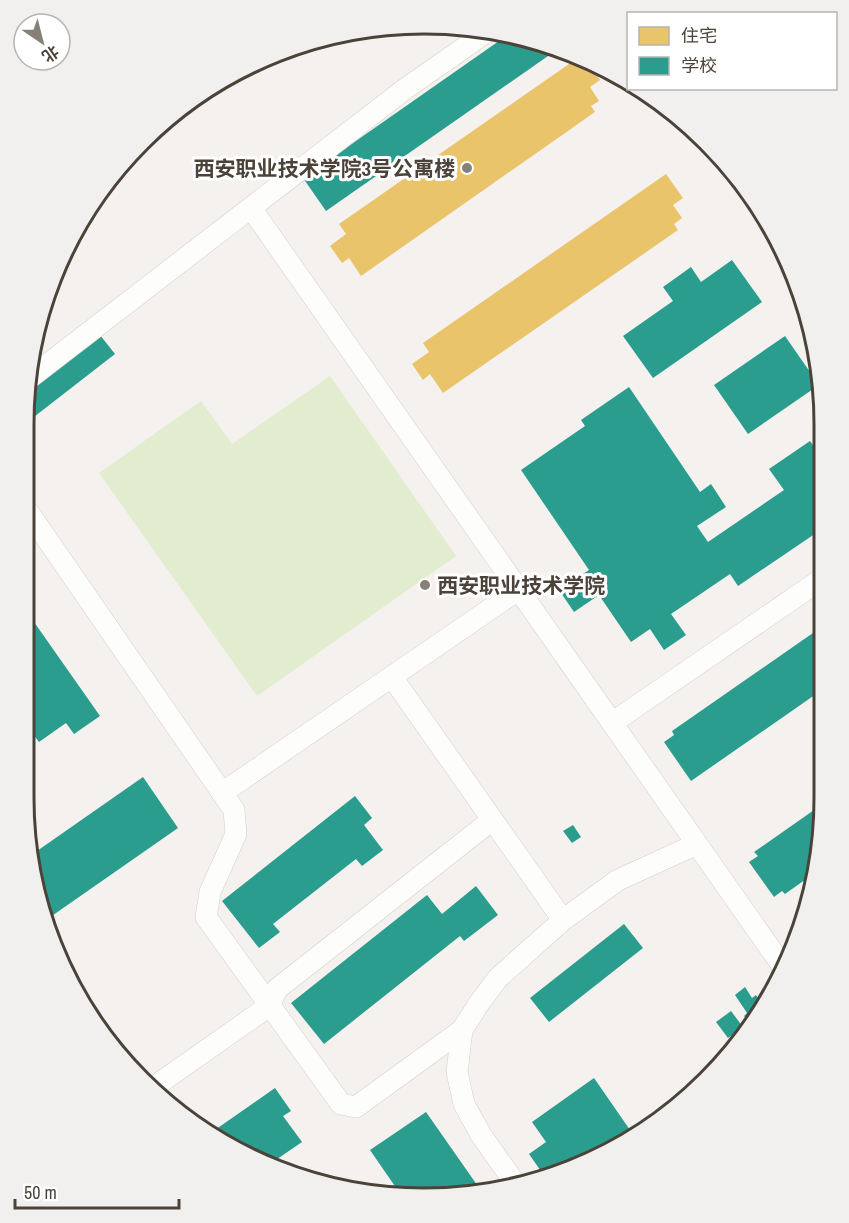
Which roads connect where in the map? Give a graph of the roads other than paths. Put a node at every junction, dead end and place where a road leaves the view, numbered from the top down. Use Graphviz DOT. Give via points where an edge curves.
graph roads {
  1 [pos="477,38"];
  2 [pos="251,208"];
  3 [pos="38,371"];
  4 [pos="34,520"];
  5 [pos="814,584"];
  6 [pos="518,590"];
  7 [pos="392,677"];
  8 [pos="612,723"];
  9 [pos="222,794"];
  10 [pos="492,820"];
  11 [pos="696,844"];
  12 [pos="563,920"];
  13 [pos="779,961"];
  14 [pos="269,1006"];
  15 [pos="462,1029"];
  16 [pos="159,1084"];
  17 [pos="512,1178"];
  1 -- 2 [label="street"];
  2 -- 3 [label="street"];
  2 -- 6 [label="street"];
  4 -- 9 [label="street"];
  5 -- 8 [label="street"];
  6 -- 7 [label="street"];
  6 -- 8 [label="street"];
  7 -- 9 [label="street"];
  7 -- 10 [label="street"];
  8 -- 11 [label="street"];
  9 -- 14 [label="street" via="234,810 236,834 210,892 206,917"];
  10 -- 12 [label="street"];
  10 -- 14 [label="street" via="277,989"];
  11 -- 12 [label="street" via="618,880"];
  11 -- 13 [label="street"];
  12 -- 15 [label="street" via="498,978"];
  14 -- 15 [label="street" via="341,1104 356,1107"];
  14 -- 16 [label="street"];
  15 -- 17 [label="street" via="457,1072 464,1104"];
}
